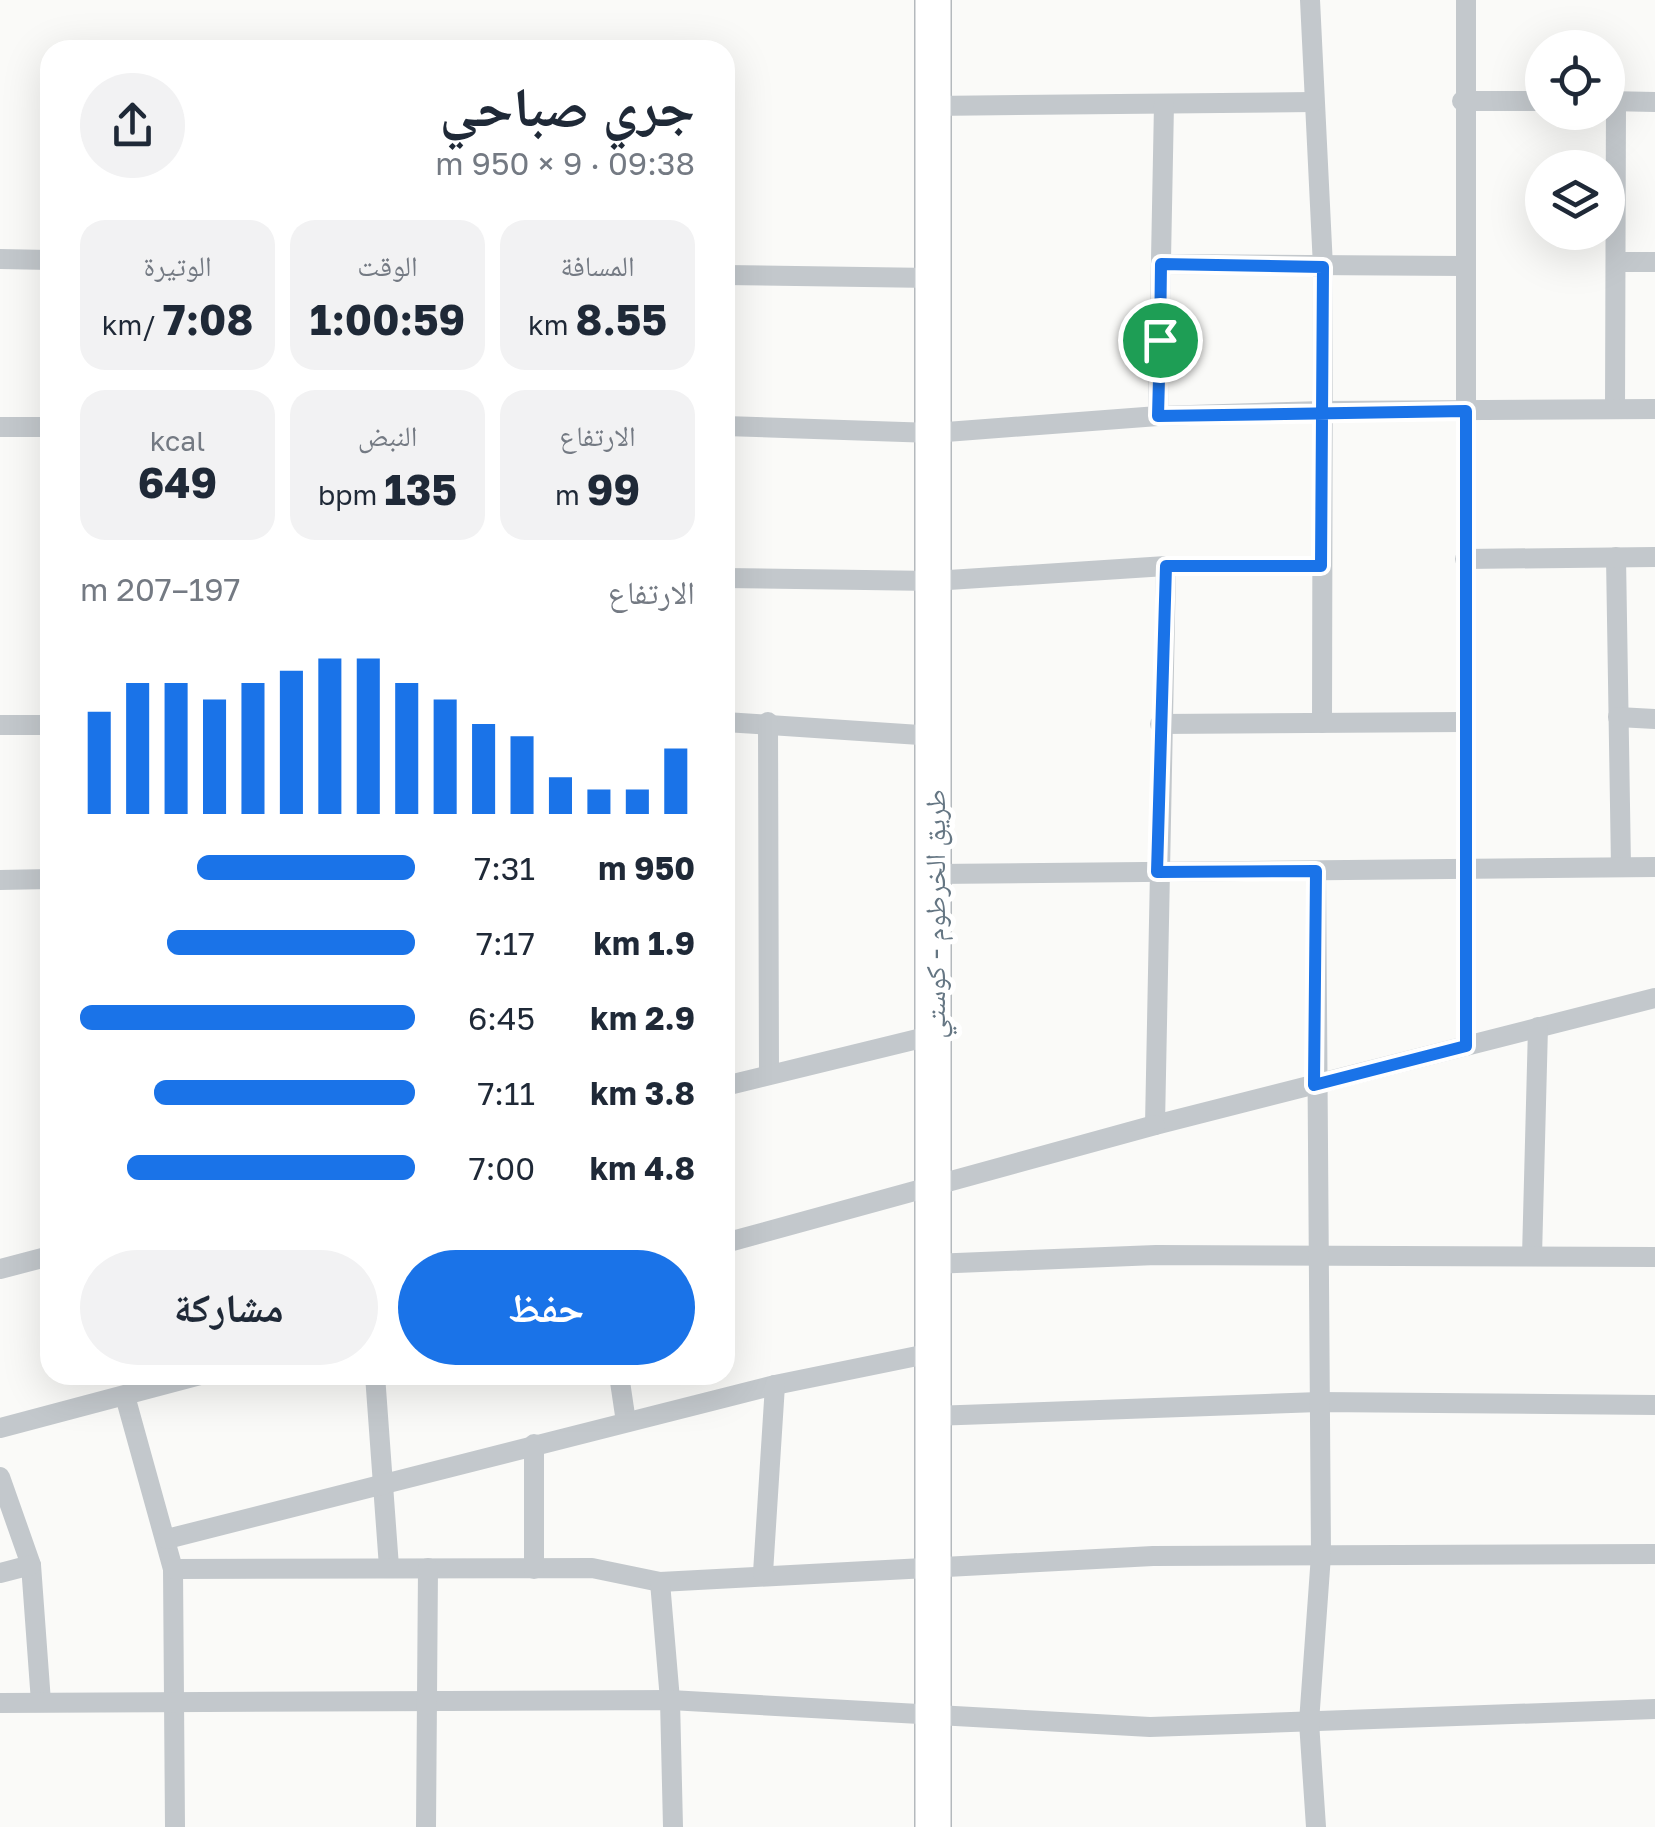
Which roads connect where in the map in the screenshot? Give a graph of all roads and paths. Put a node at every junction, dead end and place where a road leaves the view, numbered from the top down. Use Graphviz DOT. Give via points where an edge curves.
graph roads {
  1 [pos="933,0"];
  2 [pos="1310,0"];
  3 [pos="1466,0"];
  4 [pos="1462,100"];
  5 [pos="1525,101"];
  6 [pos="1625,101"];
  7 [pos="1313,102"];
  8 [pos="1655,102"];
  9 [pos="1164,104"];
  10 [pos="932,106"];
  11 [pos="1613,130"];
  12 [pos="0,259"];
  13 [pos="40,260"];
  14 [pos="1618,262"];
  15 [pos="1655,262"];
  16 [pos="1161,264"];
  17 [pos="1463,266"];
  18 [pos="1323,267"];
  19 [pos="735,275"];
  20 [pos="932,278"];
  21 [pos="1614,409"];
  22 [pos="1655,409"];
  23 [pos="1323,410"];
  24 [pos="1466,411"];
  25 [pos="1158,416"];
  26 [pos="735,426"];
  27 [pos="0,427"];
  28 [pos="40,427"];
  29 [pos="933,433"];
  30 [pos="1616,557"];
  31 [pos="1655,557"];
  32 [pos="1465,559"];
  33 [pos="1166,566"];
  34 [pos="1321,566"];
  35 [pos="735,578"];
  36 [pos="934,581"];
  37 [pos="1618,717"];
  38 [pos="1655,719"];
  39 [pos="735,722"];
  40 [pos="768,722"];
  41 [pos="1464,722"];
  42 [pos="1322,723"];
  43 [pos="1160,724"];
  44 [pos="40,725"];
  45 [pos="0,726"];
  46 [pos="934,736"];
  47 [pos="1620,867"];
  48 [pos="1655,867"];
  49 [pos="1466,870"];
  50 [pos="1316,871"];
  51 [pos="1157,872"];
  52 [pos="934,874"];
  53 [pos="40,879"];
  54 [pos="0,880"];
  55 [pos="1655,998"];
  56 [pos="1538,1027"];
  57 [pos="934,1035"];
  58 [pos="1466,1046"];
  59 [pos="770,1073"];
  60 [pos="735,1083"];
  61 [pos="1314,1085"];
  62 [pos="1155,1125"];
  63 [pos="933,1184"];
  64 [pos="735,1240"];
  65 [pos="1318,1253"];
  66 [pos="1532,1256"];
  67 [pos="1655,1257"];
  68 [pos="40,1259"];
  69 [pos="932,1264"];
  70 [pos="0,1269"];
  71 [pos="932,1353"];
  72 [pos="164,1385"];
  73 [pos="376,1385"];
  74 [pos="620,1385"];
  75 [pos="775,1385"];
  76 [pos="125,1396"];
  77 [pos="1319,1402"];
  78 [pos="1655,1405"];
  79 [pos="932,1416"];
  80 [pos="626,1422"];
  81 [pos="0,1428"];
  82 [pos="534,1444"];
  83 [pos="0,1477"];
  84 [pos="385,1483"];
  85 [pos="167,1539"];
  86 [pos="1322,1554"];
  87 [pos="1655,1554"];
  88 [pos="31,1565"];
  89 [pos="934,1566"];
  90 [pos="390,1567"];
  91 [pos="428,1568"];
  92 [pos="534,1569"];
  93 [pos="174,1570"];
  94 [pos="763,1573"];
  95 [pos="0,1574"];
  96 [pos="660,1582"];
  97 [pos="428,1700"];
  98 [pos="670,1700"];
  99 [pos="40,1702"];
  100 [pos="176,1702"];
  101 [pos="0,1703"];
  102 [pos="1655,1710"];
  103 [pos="930,1717"];
  104 [pos="1309,1722"];
  105 [pos="175,1827"];
  106 [pos="426,1827"];
  107 [pos="673,1827"];
  108 [pos="933,1827"];
  109 [pos="1316,1827"];
  1 -- 10 [label="highway, طريق الخرطوم - كوستي"];
  2 -- 7 [label="street"];
  3 -- 4 [label="street"];
  4 -- 5 [label="street"];
  4 -- 17 [label="street"];
  6 -- 8 [label="street"];
  7 -- 9 [label="street"];
  7 -- 18 [label="street"];
  9 -- 10 [label="street"];
  9 -- 16 [label="street"];
  10 -- 20 [label="highway, طريق الخرطوم - كوستي"];
  11 -- 14 [label="street"];
  12 -- 13 [label="street"];
  14 -- 15 [label="street"];
  14 -- 21 [label="street"];
  16 -- 18 [label="street"];
  16 -- 25 [label="street"];
  17 -- 18 [label="street"];
  17 -- 24 [label="street"];
  18 -- 23 [label="street"];
  19 -- 20 [label="street"];
  20 -- 29 [label="highway, طريق الخرطوم - كوستي"];
  21 -- 22 [label="street"];
  21 -- 24 [label="street"];
  23 -- 24 [label="street"];
  23 -- 25 [label="street"];
  23 -- 34 [label="street"];
  24 -- 32 [label="street"];
  25 -- 29 [label="street"];
  26 -- 29 [label="street"];
  27 -- 28 [label="street"];
  29 -- 36 [label="highway, طريق الخرطوم - كوستي"];
  30 -- 31 [label="street"];
  30 -- 32 [label="street"];
  30 -- 37 [label="street"];
  32 -- 41 [label="street"];
  33 -- 34 [label="street"];
  33 -- 36 [label="street"];
  33 -- 43 [label="street"];
  34 -- 42 [label="street"];
  35 -- 36 [label="street"];
  36 -- 46 [label="highway, طريق الخرطوم - كوستي"];
  37 -- 38 [label="street"];
  37 -- 47 [label="street"];
  39 -- 40 [label="street"];
  40 -- 46 [label="street"];
  40 -- 59 [label="street"];
  41 -- 42 [label="street"];
  41 -- 49 [label="street"];
  42 -- 43 [label="street"];
  43 -- 51 [label="street"];
  44 -- 45 [label="street"];
  46 -- 52 [label="highway, طريق الخرطوم - كوستي"];
  47 -- 48 [label="street"];
  47 -- 49 [label="street"];
  49 -- 50 [label="street"];
  49 -- 58 [label="street"];
  50 -- 51 [label="street"];
  50 -- 61 [label="street"];
  51 -- 52 [label="street"];
  51 -- 62 [label="street"];
  52 -- 57 [label="highway, طريق الخرطوم - كوستي"];
  53 -- 54 [label="street"];
  55 -- 56 [label="street"];
  56 -- 58 [label="street"];
  56 -- 66 [label="street"];
  57 -- 59 [label="street"];
  57 -- 63 [label="highway, طريق الخرطوم - كوستي"];
  58 -- 61 [label="street"];
  59 -- 60 [label="street"];
  61 -- 62 [label="street"];
  61 -- 65 [label="street"];
  62 -- 63 [label="street"];
  63 -- 64 [label="street"];
  63 -- 69 [label="highway, طريق الخرطوم - كوستي"];
  65 -- 66 [label="street"];
  65 -- 69 [label="street"];
  65 -- 77 [label="street"];
  66 -- 67 [label="street"];
  68 -- 70 [label="street"];
  69 -- 71 [label="highway, طريق الخرطوم - كوستي"];
  71 -- 75 [label="street"];
  71 -- 79 [label="highway, طريق الخرطوم - كوستي"];
  72 -- 76 [label="street"];
  73 -- 84 [label="street"];
  74 -- 80 [label="street"];
  75 -- 80 [label="street"];
  75 -- 94 [label="street"];
  76 -- 81 [label="street"];
  76 -- 85 [label="street"];
  77 -- 78 [label="street"];
  77 -- 79 [label="street"];
  77 -- 86 [label="street"];
  79 -- 89 [label="highway, طريق الخرطوم - كوستي"];
  80 -- 82 [label="street"];
  82 -- 84 [label="street"];
  82 -- 92 [label="street"];
  83 -- 88 [label="street"];
  84 -- 85 [label="street"];
  84 -- 90 [label="street"];
  85 -- 93 [label="street"];
  86 -- 87 [label="street"];
  86 -- 89 [label="street"];
  86 -- 104 [label="street"];
  88 -- 95 [label="street"];
  88 -- 99 [label="street"];
  89 -- 94 [label="street"];
  89 -- 103 [label="highway, طريق الخرطوم - كوستي"];
  90 -- 91 [label="street"];
  90 -- 93 [label="street"];
  91 -- 92 [label="street"];
  91 -- 97 [label="street"];
  92 -- 96 [label="street" via="592,1568"];
  93 -- 100 [label="street"];
  94 -- 96 [label="street"];
  96 -- 98 [label="street"];
  97 -- 98 [label="street"];
  97 -- 100 [label="street"];
  97 -- 106 [label="street"];
  98 -- 103 [label="street"];
  98 -- 107 [label="street"];
  99 -- 100 [label="street"];
  99 -- 101 [label="street"];
  100 -- 105 [label="street"];
  102 -- 104 [label="street"];
  103 -- 104 [label="street" via="1150,1727"];
  103 -- 108 [label="highway, طريق الخرطوم - كوستي"];
  104 -- 109 [label="street"];
}
